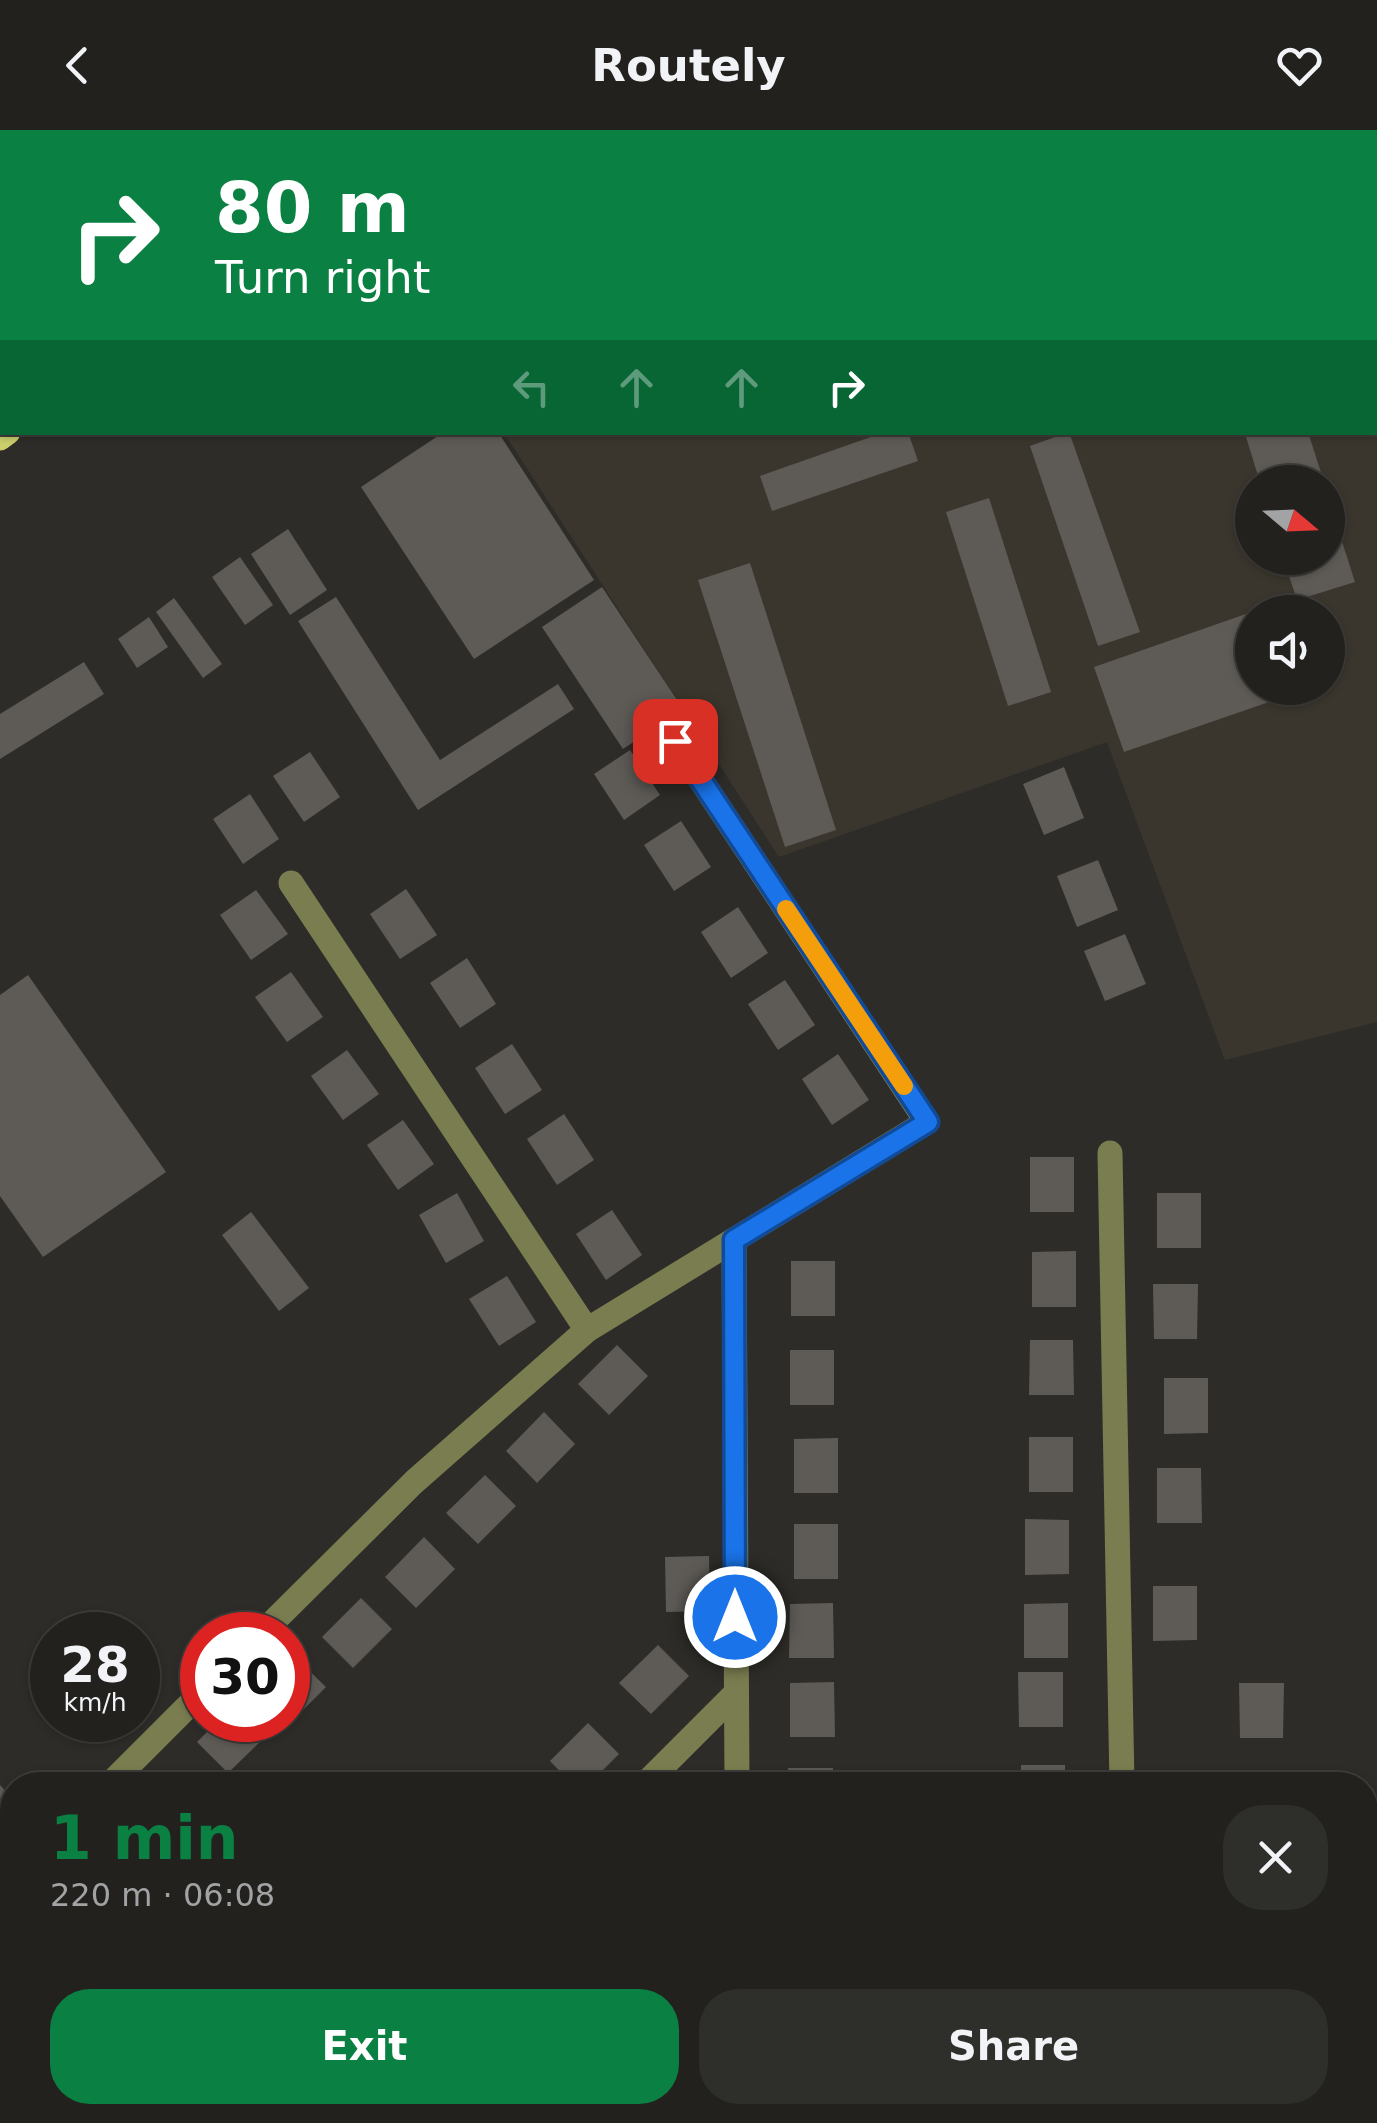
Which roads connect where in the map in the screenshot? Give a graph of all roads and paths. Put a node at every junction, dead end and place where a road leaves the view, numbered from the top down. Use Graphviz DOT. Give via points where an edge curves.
graph roads {
  1 [pos="675,741"];
  2 [pos="292,883"];
  3 [pos="1110,1153"];
  4 [pos="734,1240"];
  5 [pos="588,1330"];
  6 [pos="283,1612"];
  7 [pos="736,1693"];
  8 [pos="180,1714"];
  9 [pos="122,1772"];
  10 [pos="657,1772"];
  11 [pos="737,1772"];
  12 [pos="1122,1772"];
  1 -- 4 [label="street" via="928,1122"];
  2 -- 5 [label="street"];
  3 -- 12 [label="street"];
  4 -- 5 [label="street"];
  4 -- 7 [label="street"];
  5 -- 6 [label="street" via="414,1482"];
  7 -- 10 [label="street"];
  7 -- 11 [label="street"];
  8 -- 9 [label="street"];
}
